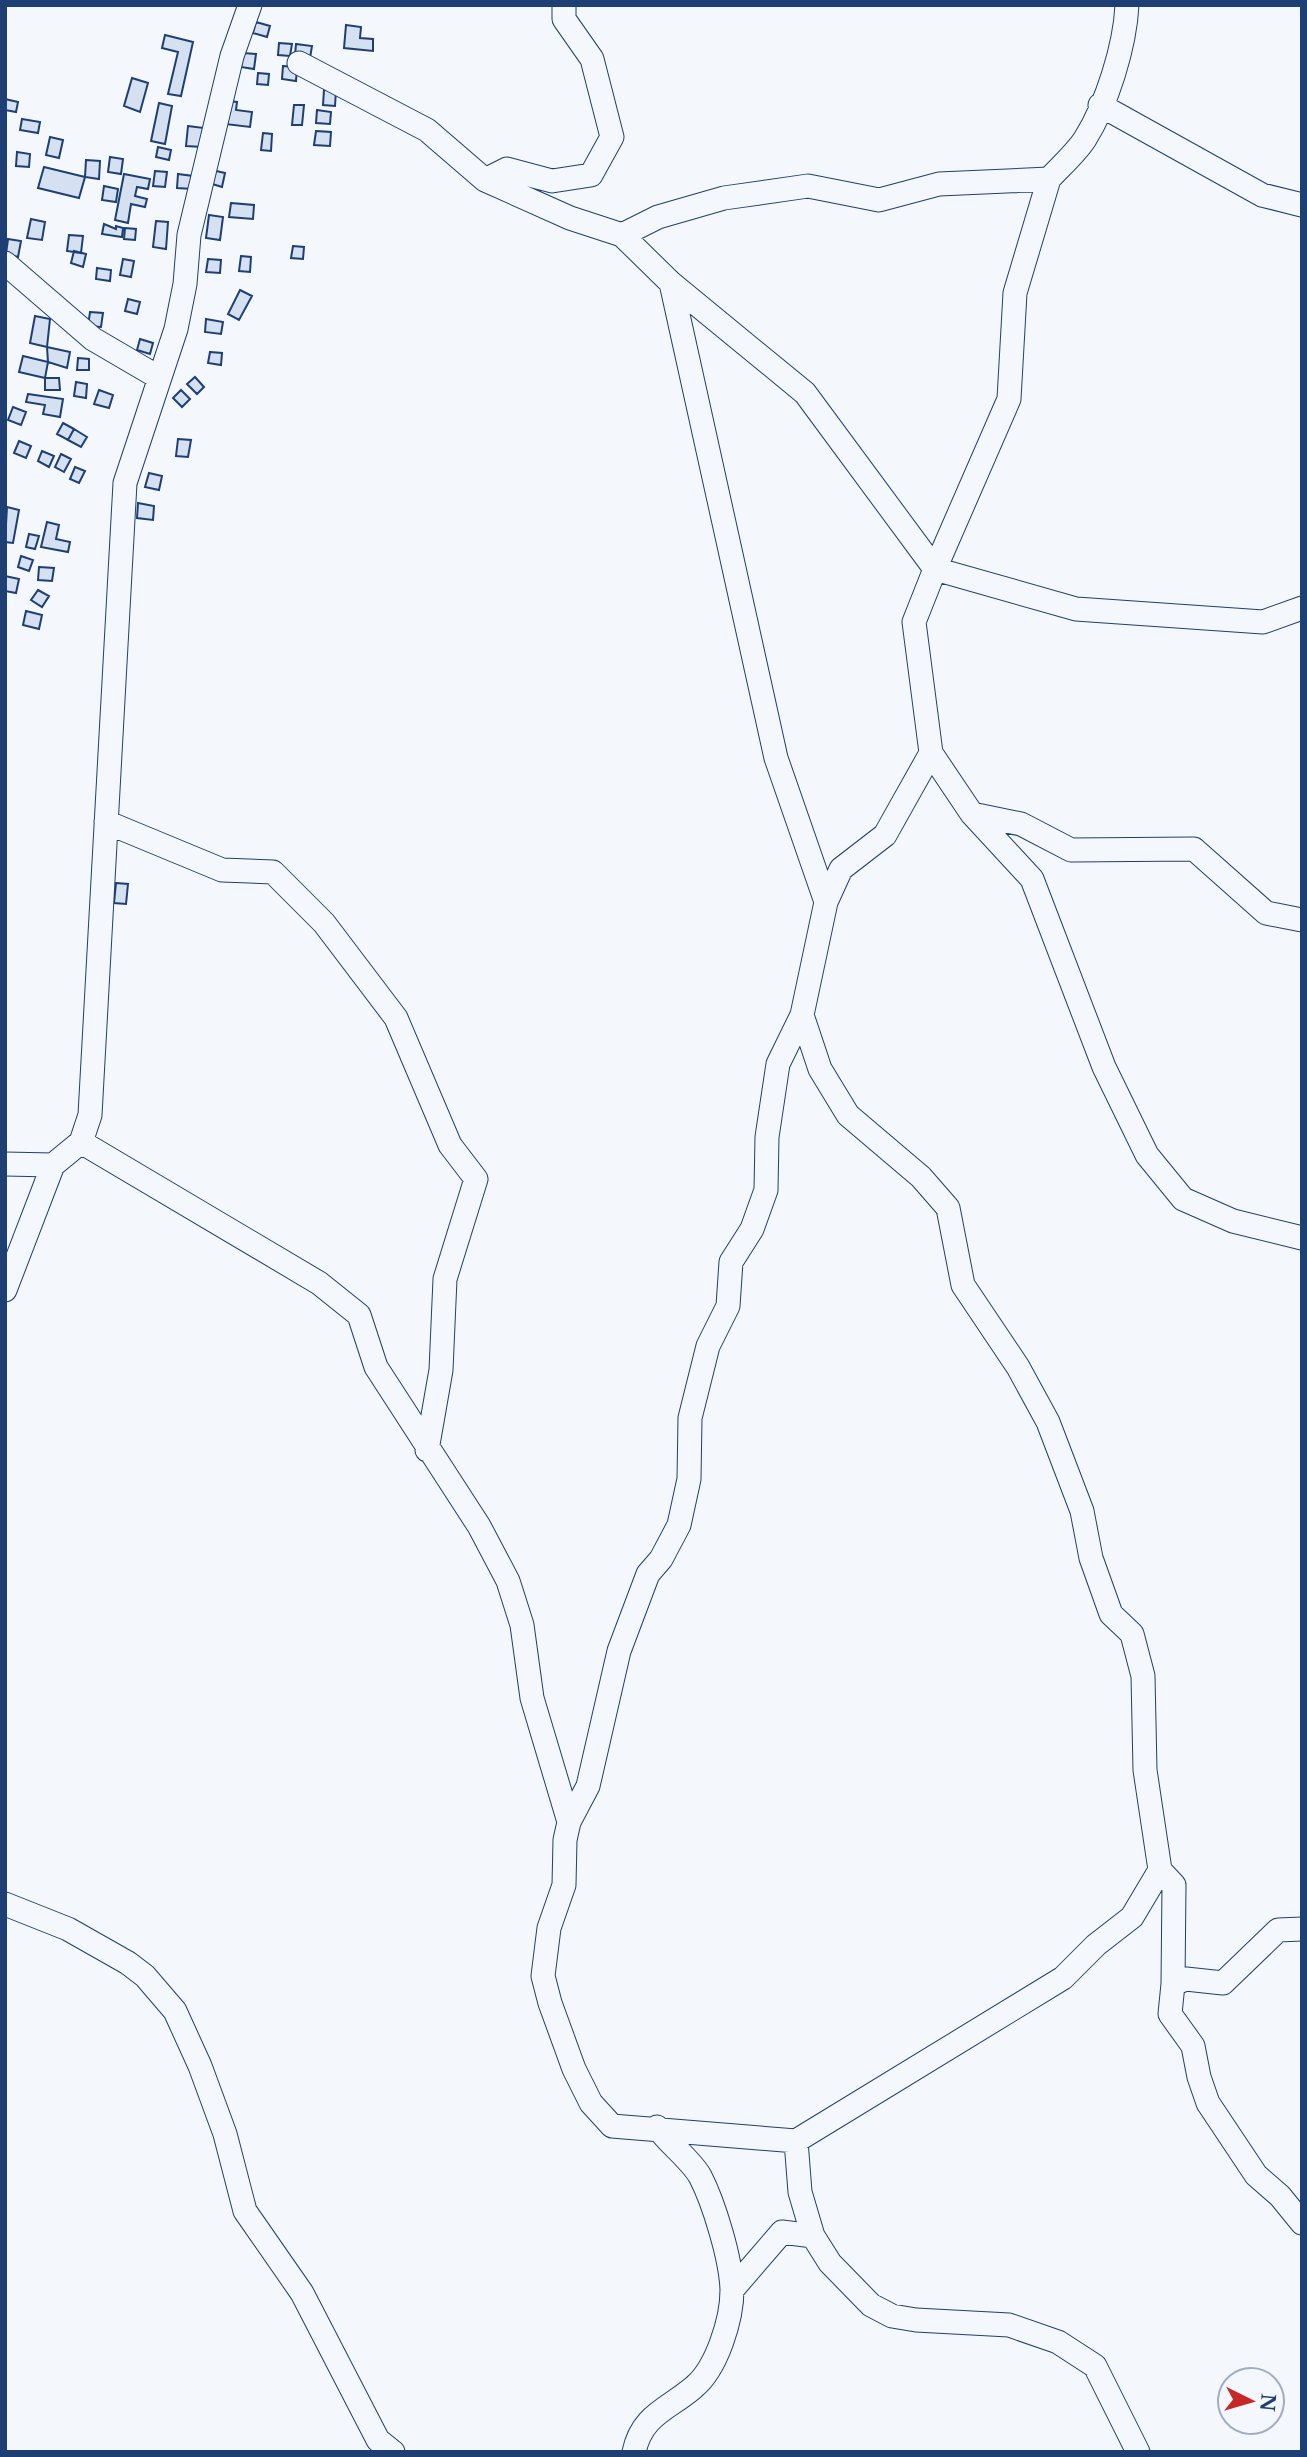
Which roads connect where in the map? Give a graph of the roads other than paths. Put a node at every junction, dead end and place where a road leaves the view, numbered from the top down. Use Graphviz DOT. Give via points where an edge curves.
graph roads {
  1 [pos="250,5"];
  2 [pos="564,5"];
  3 [pos="1127,5"];
  4 [pos="299,63"];
  5 [pos="1100,105"];
  6 [pos="1049,179"];
  7 [pos="485,180"];
  8 [pos="1302,205"];
  9 [pos="622,235"];
  10 [pos="5,263"];
  11 [pos="671,283"];
  12 [pos="158,377"];
  13 [pos="935,569"];
  14 [pos="1302,608"];
  15 [pos="930,753"];
  16 [pos="972,814"];
  17 [pos="106,822"];
  18 [pos="826,902"];
  19 [pos="1302,920"];
  20 [pos="802,1015"];
  21 [pos="81,1142"];
  22 [pos="5,1164"];
  23 [pos="53,1165"];
  24 [pos="1302,1238"];
  25 [pos="5,1290"];
  26 [pos="427,1450"];
  27 [pos="569,1822"];
  28 [pos="1160,1870"];
  29 [pos="5,1904"];
  30 [pos="1302,1929"];
  31 [pos="1173,1984"];
  32 [pos="657,2127"];
  33 [pos="796,2141"];
  34 [pos="1302,2223"];
  35 [pos="813,2236"];
  36 [pos="732,2290"];
  37 [pos="393,2452"];
  38 [pos="634,2452"];
  39 [pos="1138,2452"];
  1 -- 12 [label="street" via="232,56 189,235 176,329"];
  2 -- 7 [label="street" via="564,19 592,60 612,137 591,175 552,181 507,169"];
  3 -- 5 [label="street" via="1126,26"];
  4 -- 7 [label="street" via="427,130"];
  5 -- 6 [label="street" via="1085,139"];
  5 -- 8 [label="street" via="1262,195"];
  6 -- 9 [label="street" via="939,184 879,200 808,186 723,198 658,217"];
  6 -- 13 [label="street" via="1014,293 1009,399"];
  7 -- 9 [label="street" via="570,218"];
  9 -- 11 [label="street"];
  10 -- 12 [label="street" via="93,339"];
  11 -- 13 [label="street" via="805,393"];
  11 -- 18 [label="street" via="776,758"];
  12 -- 17 [label="street" via="125,483"];
  13 -- 14 [label="street" via="1076,609 1263,622"];
  13 -- 15 [label="street" via="914,622"];
  15 -- 16 [label="street"];
  15 -- 18 [label="street" via="885,835 841,869"];
  16 -- 19 [label="street" via="1021,824 1070,850 1194,849 1266,913"];
  16 -- 24 [label="street" via="1032,879 1104,1067 1147,1155 1183,1199 1233,1221"];
  17 -- 21 [label="street" via="90,1115"];
  17 -- 26 [label="street" via="222,870 273,872 324,923 396,1018 450,1144 476,1179 445,1279 441,1370"];
  18 -- 20 [label="street"];
  20 -- 27 [label="street" via="778,1064 767,1137 766,1190 752,1228 731,1262 728,1306 708,1346 693,1405 689,1479 679,1525 643,1587 609,1687 588,1786"];
  20 -- 28 [label="street" via="820,1069 848,1115 921,1177 948,1208 963,1285 1018,1367 1048,1422 1083,1511 1091,1558 1111,1614 1132,1634 1138,1655 1143,1676 1145,1770"];
  21 -- 23 [label="street"];
  21 -- 26 [label="street" via="319,1283 359,1315 376,1367"];
  22 -- 23 [label="street"];
  23 -- 25 [label="street"];
  26 -- 27 [label="street" via="480,1526 509,1581 522,1625 532,1698"];
  27 -- 32 [label="street" via="564,1885 549,1928 543,1976 550,2003 591,2103 612,2126"];
  28 -- 31 [label="street" via="1174,1885"];
  28 -- 33 [label="street" via="1132,1917 1063,1978"];
  29 -- 37 [label="street" via="68,1929 128,1963 175,2011 225,2134 245,2211 302,2293 378,2440"];
  30 -- 31 [label="street" via="1278,1930 1223,1983 1186,1979"];
  31 -- 34 [label="street" via="1170,2014 1193,2046 1208,2103 1256,2175"];
  32 -- 33 [label="street"];
  32 -- 36 [label="street" via="698,2174 718,2221"];
  33 -- 35 [label="street" via="800,2192"];
  35 -- 36 [label="street" via="782,2232"];
  35 -- 39 [label="street" via="849,2284 871,2305 892,2316 1009,2325 1058,2342 1095,2367"];
  36 -- 38 [label="street" via="719,2357 695,2387 655,2413"];
}
